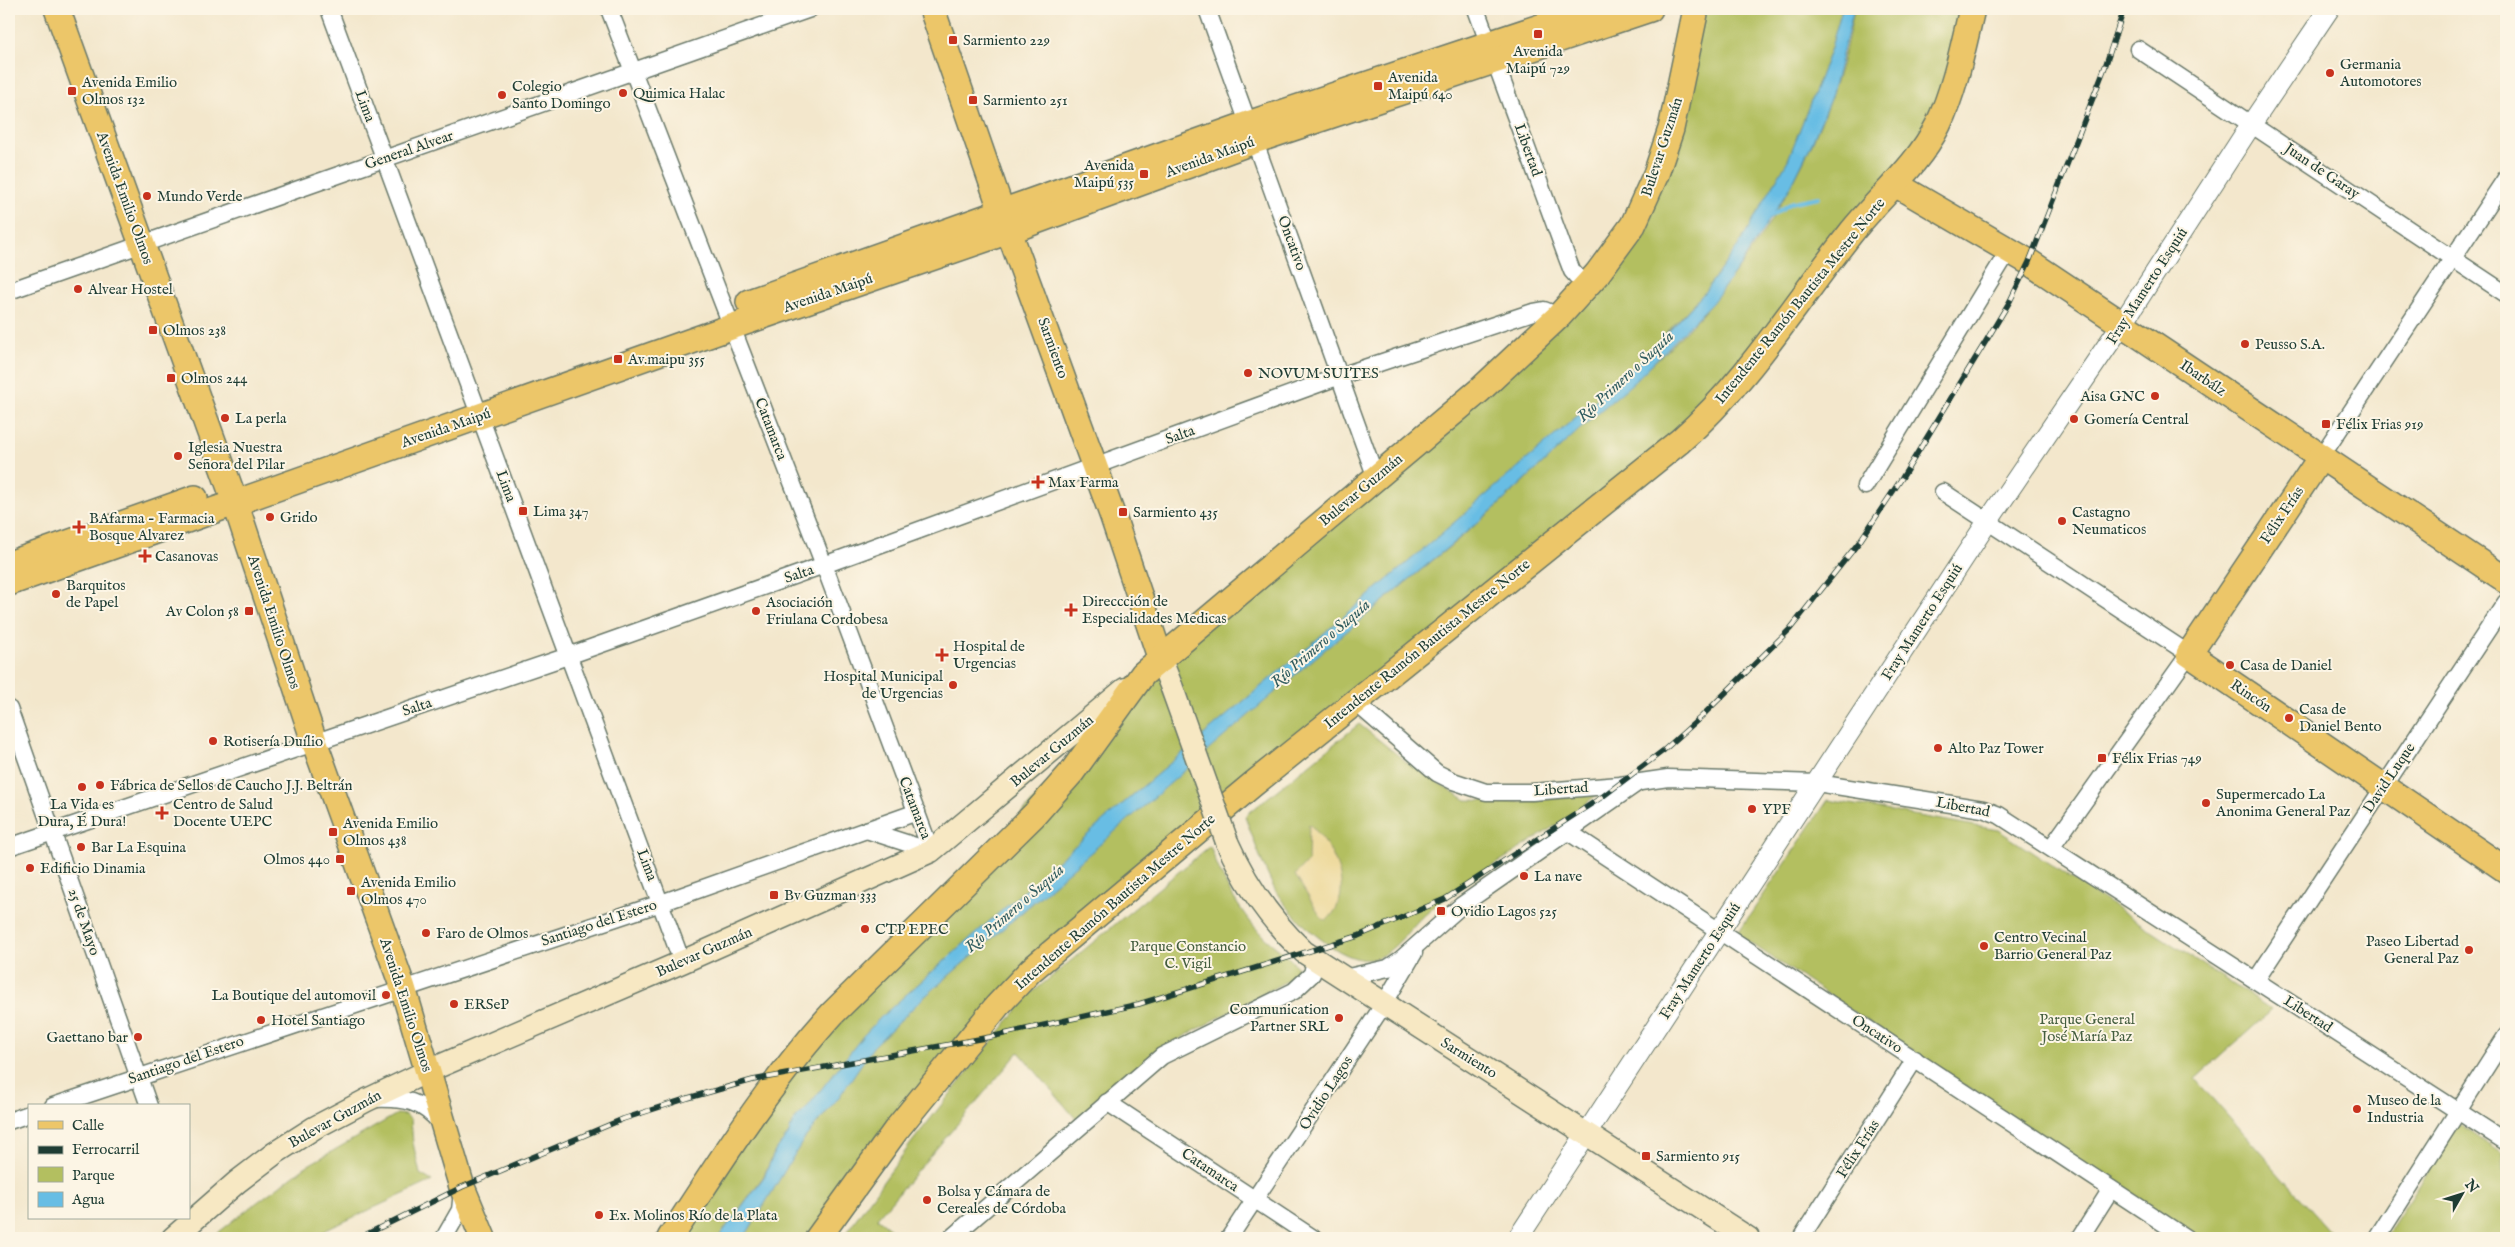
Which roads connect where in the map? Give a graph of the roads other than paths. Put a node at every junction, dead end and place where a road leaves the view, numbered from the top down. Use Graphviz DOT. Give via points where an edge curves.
graph roads {
  1 [pos="57,9"];
  2 [pos="329,9"];
  3 [pos="609,9"];
  4 [pos="810,9"];
  5 [pos="932,9"];
  6 [pos="1207,9"];
  7 [pos="1476,9"];
  8 [pos="1594,9"];
  9 [pos="1650,9"];
  10 [pos="1696,9"];
  11 [pos="1972,9"];
  12 [pos="2329,9"];
  13 [pos="2138,49"];
  14 [pos="1492,52"];
  15 [pos="632,71"];
  16 [pos="2252,123"];
  17 [pos="1251,132"];
  18 [pos="384,158"];
  19 [pos="2506,178"];
  20 [pos="1895,184"];
  21 [pos="1006,222"];
  22 [pos="142,244"];
  23 [pos="2008,250"];
  24 [pos="2453,258"];
  25 [pos="1586,287"];
  26 [pos="9,291"];
  27 [pos="2506,294"];
  28 [pos="1559,316"];
  29 [pos="728,319"];
  30 [pos="2122,324"];
  31 [pos="1340,376"];
  32 [pos="477,408"];
  33 [pos="2321,457"];
  34 [pos="1095,466"];
  35 [pos="1376,478"];
  36 [pos="1865,486"];
  37 [pos="1944,492"];
  38 [pos="232,494"];
  39 [pos="1988,521"];
  40 [pos="9,564"];
  41 [pos="824,565"];
  42 [pos="2506,580"];
  43 [pos="9,584"];
  44 [pos="2506,602"];
  45 [pos="2189,654"];
  46 [pos="568,656"];
  47 [pos="1152,667"];
  48 [pos="1355,702"];
  49 [pos="9,709"];
  50 [pos="314,741"];
  51 [pos="1643,780"];
  52 [pos="1817,783"];
  53 [pos="2383,787"];
  54 [pos="917,812"];
  55 [pos="866,830"];
  56 [pos="1567,831"];
  57 [pos="52,832"];
  58 [pos="9,847"];
  59 [pos="2051,848"];
  60 [pos="931,851"];
  61 [pos="2506,870"];
  62 [pos="661,903"];
  63 [pos="1720,932"];
  64 [pos="1418,945"];
  65 [pos="1315,960"];
  66 [pos="682,962"];
  67 [pos="1344,978"];
  68 [pos="2256,980"];
  69 [pos="403,988"];
  70 [pos="1384,1004"];
  71 [pos="2506,1036"];
  72 [pos="1916,1059"];
  73 [pos="428,1071"];
  74 [pos="138,1076"];
  75 [pos="367,1100"];
  76 [pos="1107,1102"];
  77 [pos="59,1104"];
  78 [pos="148,1104"];
  79 [pos="2458,1110"];
  80 [pos="28,1114"];
  81 [pos="9,1121"];
  82 [pos="445,1129"];
  83 [pos="1588,1134"];
  84 [pos="2506,1142"];
  85 [pos="462,1187"];
  86 [pos="2111,1189"];
  87 [pos="1254,1200"];
  88 [pos="192,1225"];
  89 [pos="173,1238"];
  90 [pos="444,1238"];
  91 [pos="483,1238"];
  92 [pos="670,1238"];
  93 [pos="818,1238"];
  94 [pos="951,1238"];
  95 [pos="1229,1238"];
  96 [pos="1313,1238"];
  97 [pos="1518,1238"];
  98 [pos="1748,1238"];
  99 [pos="1801,1238"];
  100 [pos="2080,1238"];
  101 [pos="2186,1238"];
  102 [pos="2377,1238"];
  1 -- 22 [label="main road, Avenida Emilio Olmos"];
  2 -- 18 [label="street, Lima"];
  3 -- 15 [label="street, Catamarca"];
  4 -- 15 [label="street, General Alvear"];
  5 -- 21 [label="main road, Sarmiento"];
  6 -- 17 [label="street, Oncativo"];
  7 -- 14 [label="street, Libertad"];
  8 -- 14 [label="main road, Avenida Maipú"];
  9 -- 14 [label="main road, Avenida Maipú"];
  10 -- 25 [label="main road, Bulevar Guzmán" via="1671,129 1656,174 1623,241"];
  11 -- 20 [label="main road, Intendente Ramón Bautista Mestre Norte" via="1938,124 1925,148"];
  12 -- 16 [label="street, Fray Mamerto Esquiú"];
  13 -- 16 [label="street, Juan de Garay"];
  14 -- 17 [label="main road, Avenida Maipú"];
  14 -- 25 [label="street, Libertad" via="1572,271"];
  15 -- 18 [label="street, General Alvear"];
  15 -- 29 [label="street, Catamarca"];
  16 -- 24 [label="street, Juan de Garay"];
  16 -- 30 [label="street, Fray Mamerto Esquiú"];
  17 -- 21 [label="main road, Avenida Maipú"];
  17 -- 31 [label="street, Oncativo"];
  18 -- 22 [label="street, General Alvear"];
  18 -- 32 [label="street, Lima"];
  19 -- 24 [label="street, Félix Frías"];
  20 -- 23 [label="main road, Ibarbálz"];
  20 -- 48 [label="main road, Intendente Ramón Bautista Mestre Norte" via="1851,233 1748,372 1703,421"];
  21 -- 29 [label="main road, Avenida Maipú"];
  21 -- 34 [label="main road, Sarmiento"];
  22 -- 26 [label="street, General Alvear"];
  22 -- 38 [label="main road, Avenida Emilio Olmos"];
  23 -- 30 [label="main road, Ibarbálz"];
  23 -- 36 [label="street"];
  24 -- 27 [label="street, Juan de Garay"];
  24 -- 33 [label="street, Félix Frías"];
  25 -- 28 [label="main road, Bulevar Guzmán"];
  28 -- 31 [label="street, Salta" via="1544,310 1533,312"];
  28 -- 35 [label="main road, Bulevar Guzmán" via="1480,390"];
  29 -- 32 [label="main road, Avenida Maipú"];
  29 -- 41 [label="street, Catamarca"];
  30 -- 33 [label="main road, Ibarbálz"];
  30 -- 39 [label="street, Fray Mamerto Esquiú"];
  31 -- 34 [label="street, Salta"];
  31 -- 35 [label="street, Oncativo"];
  32 -- 38 [label="main road, Avenida Maipú"];
  32 -- 46 [label="street, Lima"];
  33 -- 42 [label="main road, Ibarbálz"];
  33 -- 45 [label="main road, Félix Frías"];
  34 -- 41 [label="street, Salta"];
  34 -- 47 [label="main road, Sarmiento"];
  35 -- 47 [label="main road, Bulevar Guzmán"];
  37 -- 39 [label="street, Rincón"];
  38 -- 40 [label="main road, Avenida Maipú"];
  38 -- 43 [label="main road, Avenida Maipú"];
  38 -- 50 [label="main road, Avenida Emilio Olmos"];
  39 -- 45 [label="street, Rincón"];
  39 -- 52 [label="street, Fray Mamerto Esquiú"];
  41 -- 46 [label="street, Salta"];
  41 -- 54 [label="street, Catamarca"];
  44 -- 53 [label="street, David Luque"];
  45 -- 53 [label="main road, Rincón"];
  45 -- 59 [label="street, Félix Frías"];
  46 -- 50 [label="street, Salta"];
  46 -- 62 [label="street, Lima"];
  47 -- 60 [label="main road, Bulevar Guzmán"];
  47 -- 65 [label="main road, Sarmiento, bridge" via="1172,688 1240,871 1280,929"];
  47 -- 92 [label="main road" via="1072,772 1034,815 804,1044 758,1104"];
  48 -- 51 [label="street, Libertad" via="1437,773 1486,792 1501,794 1581,788"];
  48 -- 93 [label="main road, Intendente Ramón Bautista Mestre Norte" via="1031,970 997,1006 896,1130"];
  49 -- 57 [label="street, 25 de Mayo"];
  50 -- 57 [label="street, Salta"];
  50 -- 69 [label="main road, Avenida Emilio Olmos"];
  51 -- 52 [label="street, Libertad"];
  51 -- 56 [label="street, Ovidio Lagos"];
  52 -- 59 [label="street, Libertad" via="1983,809 1999,814"];
  52 -- 63 [label="street, Fray Mamerto Esquiú"];
  53 -- 61 [label="main road, Rincón"];
  53 -- 68 [label="street, David Luque"];
  54 -- 55 [label="street, Santiago del Estero"];
  54 -- 60 [label="street, Catamarca"];
  55 -- 60 [label="street"];
  55 -- 62 [label="street, Santiago del Estero"];
  56 -- 63 [label="street, Oncativo"];
  56 -- 64 [label="street, Ovidio Lagos" via="1462,905"];
  57 -- 58 [label="street, Salta"];
  57 -- 74 [label="street, 25 de Mayo"];
  59 -- 68 [label="street, Libertad"];
  60 -- 66 [label="main road, Bulevar Guzmán"];
  62 -- 66 [label="street, Lima"];
  62 -- 69 [label="street, Santiago del Estero"];
  63 -- 72 [label="street, Oncativo"];
  63 -- 83 [label="street, Fray Mamerto Esquiú"];
  64 -- 67 [label="street, Ovidio Lagos" via="1388,968"];
  64 -- 70 [label="street, Ovidio Lagos"];
  65 -- 67 [label="main road, Sarmiento"];
  65 -- 76 [label="street" via="1312,974 1294,991 1162,1056"];
  66 -- 73 [label="main road, Bulevar Guzmán"];
  67 -- 70 [label="main road, Sarmiento"];
  68 -- 79 [label="street, Libertad"];
  69 -- 73 [label="main road, Avenida Emilio Olmos"];
  69 -- 74 [label="street, Santiago del Estero"];
  70 -- 83 [label="main road, Sarmiento"];
  70 -- 87 [label="street, Ovidio Lagos"];
  71 -- 79 [label="street"];
  72 -- 86 [label="street, Oncativo"];
  72 -- 99 [label="street, Félix Frías"];
  73 -- 75 [label="main road, Bulevar Guzmán"];
  73 -- 82 [label="main road, Avenida Emilio Olmos"];
  74 -- 77 [label="street, Santiago del Estero"];
  74 -- 78 [label="street, 25 de Mayo"];
  75 -- 82 [label="street" via="413,1102 430,1111"];
  75 -- 88 [label="main road, Bulevar Guzmán" via="275,1153"];
  76 -- 87 [label="street, Catamarca"];
  76 -- 94 [label="street"];
  79 -- 84 [label="street, Libertad"];
  79 -- 102 [label="street"];
  80 -- 81 [label="street"];
  82 -- 85 [label="main road, Avenida Emilio Olmos"];
  83 -- 97 [label="street, Fray Mamerto Esquiú"];
  83 -- 98 [label="main road, Sarmiento"];
  85 -- 90 [label="street" via="460,1210"];
  85 -- 91 [label="main road, Avenida Emilio Olmos"];
  86 -- 100 [label="street"];
  86 -- 101 [label="street, Oncativo"];
  87 -- 95 [label="street, Ovidio Lagos"];
  87 -- 96 [label="street, Catamarca"];
  88 -- 89 [label="main road, Bulevar Guzmán"];
}
